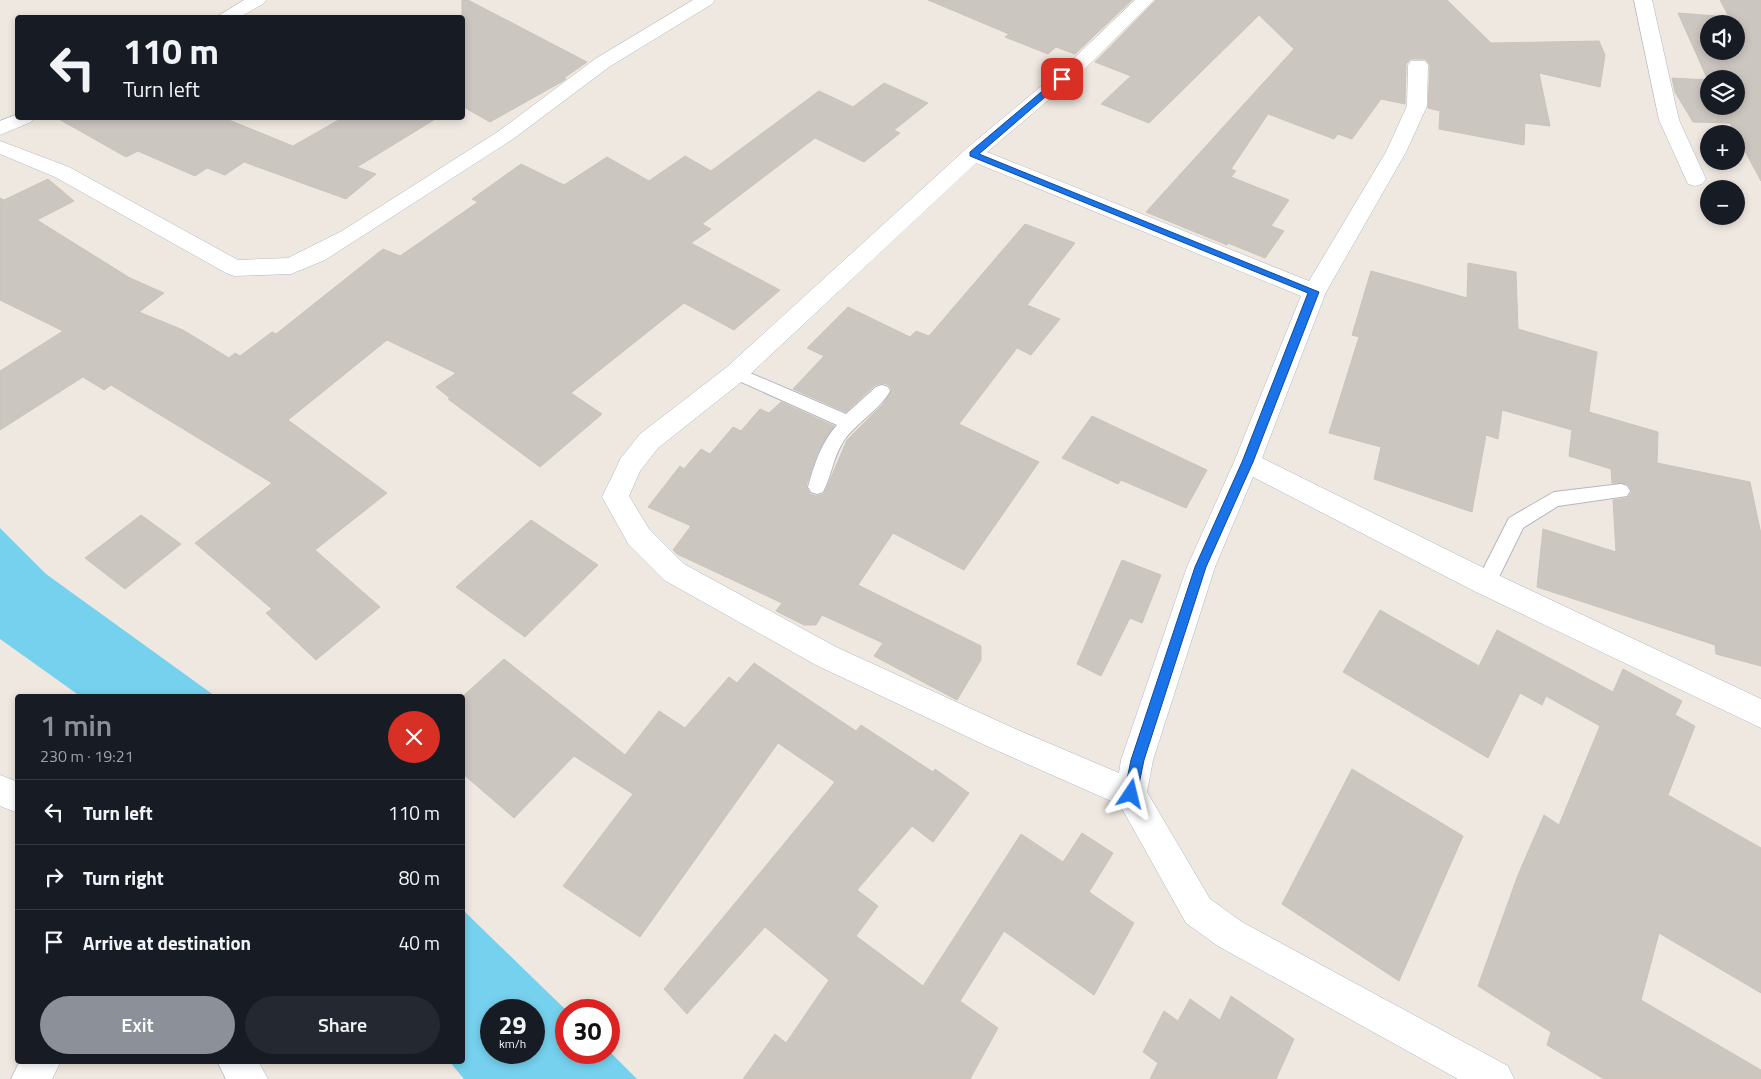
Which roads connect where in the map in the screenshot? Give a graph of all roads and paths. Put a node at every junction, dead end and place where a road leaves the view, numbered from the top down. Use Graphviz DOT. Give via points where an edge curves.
graph roads {
  1 [pos="257,0"];
  2 [pos="706,0"];
  3 [pos="1145,0"];
  4 [pos="1643,0"];
  5 [pos="230,15"];
  6 [pos="1418,66"];
  7 [pos="20,120"];
  8 [pos="0,129"];
  9 [pos="0,147"];
  10 [pos="973,154"];
  11 [pos="1695,179"];
  12 [pos="1314,292"];
  13 [pos="736,373"];
  14 [pos="882,391"];
  15 [pos="846,422"];
  16 [pos="1247,462"];
  17 [pos="817,487"];
  18 [pos="1621,491"];
  19 [pos="1486,584"];
  20 [pos="1761,714"];
  21 [pos="0,790"];
  22 [pos="1131,794"];
  23 [pos="15,797"];
  24 [pos="42,1064"];
  25 [pos="238,1064"];
  26 [pos="30,1079"];
  27 [pos="249,1079"];
  28 [pos="1495,1079"];
  1 -- 5 [label="street"];
  2 -- 9 [label="street" via="602,63 506,135 367,225 317,255 291,266 234,268 62,172"];
  3 -- 10 [label="street" via="1077,66"];
  4 -- 11 [label="street" via="1670,120"];
  6 -- 12 [label="street" via="1417,106"];
  7 -- 8 [label="street"];
  10 -- 12 [label="street"];
  10 -- 13 [label="street"];
  12 -- 16 [label="street"];
  13 -- 15 [label="lane"];
  13 -- 22 [label="street" via="649,441 630,465 614,497 639,537 674,572 826,656"];
  14 -- 15 [label="lane"];
  15 -- 17 [label="lane" via="821,467"];
  16 -- 19 [label="street"];
  16 -- 22 [label="street" via="1200,567 1137,760"];
  18 -- 19 [label="lane" via="1554,499 1516,523"];
  19 -- 20 [label="street"];
  21 -- 23 [label="street"];
  22 -- 28 [label="street" via="1198,911 1230,934"];
  24 -- 26 [label="street"];
  25 -- 27 [label="street"];
}
